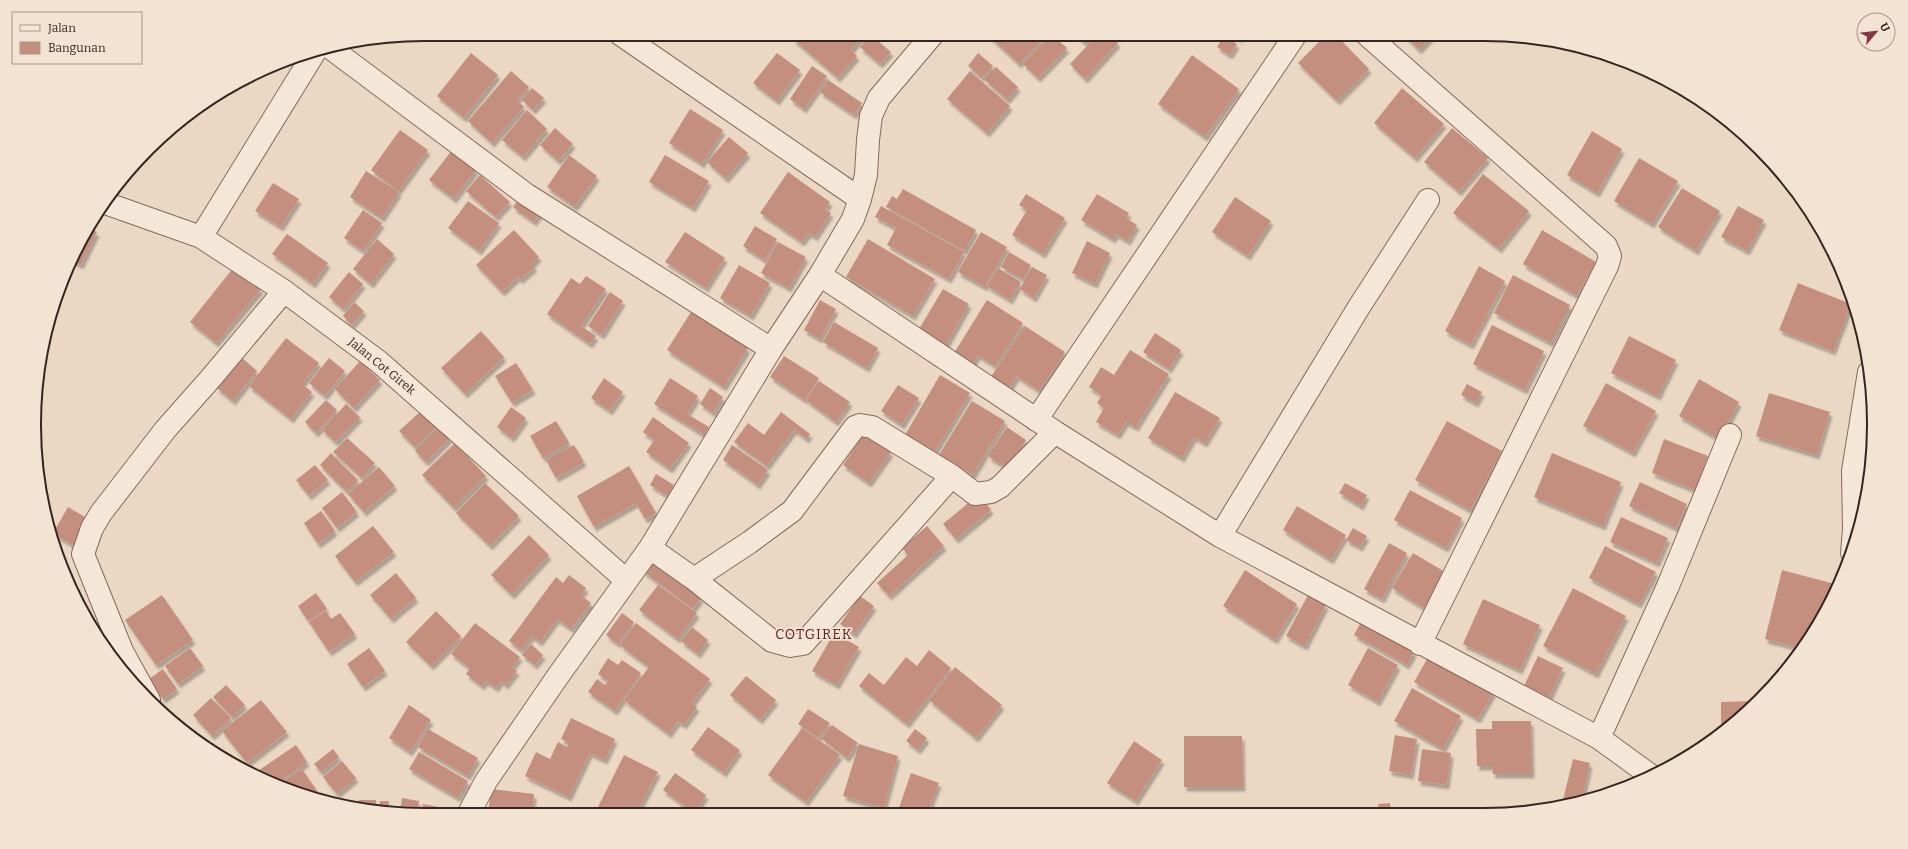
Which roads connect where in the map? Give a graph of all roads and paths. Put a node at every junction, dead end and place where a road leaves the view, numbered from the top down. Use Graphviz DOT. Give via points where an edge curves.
graph roads {
  1 [pos="630,41"];
  2 [pos="927,41"];
  3 [pos="1291,41"];
  4 [pos="1374,41"];
  5 [pos="335,52"];
  6 [pos="311,58"];
  7 [pos="860,199"];
  8 [pos="1428,200"];
  9 [pos="110,205"];
  10 [pos="201,237"];
  11 [pos="820,275"];
  12 [pos="284,291"];
  13 [pos="771,349"];
  14 [pos="1866,393"];
  15 [pos="1036,420"];
  16 [pos="1055,432"];
  17 [pos="1730,435"];
  18 [pos="952,476"];
  19 [pos="1854,524"];
  20 [pos="1220,536"];
  21 [pos="650,548"];
  22 [pos="694,579"];
  23 [pos="626,580"];
  24 [pos="1420,644"];
  25 [pos="137,678"];
  26 [pos="1598,738"];
  27 [pos="1645,772"];
  28 [pos="472,808"];
  1 -- 7 [label="street"];
  2 -- 7 [label="street" via="879,98 871,116 866,175"];
  3 -- 15 [label="street"];
  4 -- 24 [label="street" via="1606,246 1610,256"];
  5 -- 13 [label="street" via="527,195"];
  6 -- 10 [label="street"];
  7 -- 11 [label="street" via="853,219"];
  8 -- 20 [label="street" via="1359,307"];
  9 -- 10 [label="street, Jalan Cot Girek"];
  10 -- 12 [label="street, Jalan Cot Girek"];
  11 -- 13 [label="street"];
  11 -- 15 [label="street"];
  12 -- 23 [label="street, Jalan Cot Girek" via="378,361"];
  12 -- 25 [label="street" via="165,430 92,528 83,554 122,651"];
  13 -- 21 [label="street"];
  14 -- 19 [label="street" via="1853,471"];
  15 -- 16 [label="street"];
  16 -- 18 [label="street" via="1000,487 991,492 975,494"];
  16 -- 20 [label="street"];
  17 -- 26 [label="street" via="1668,586"];
  18 -- 22 [label="street" via="872,428 855,426 792,512"];
  18 -- 22 [label="street" via="803,644 790,646 772,641"];
  20 -- 24 [label="street"];
  21 -- 22 [label="street"];
  21 -- 23 [label="street"];
  23 -- 28 [label="street" via="486,781"];
  24 -- 26 [label="street"];
  26 -- 27 [label="street"];
}
